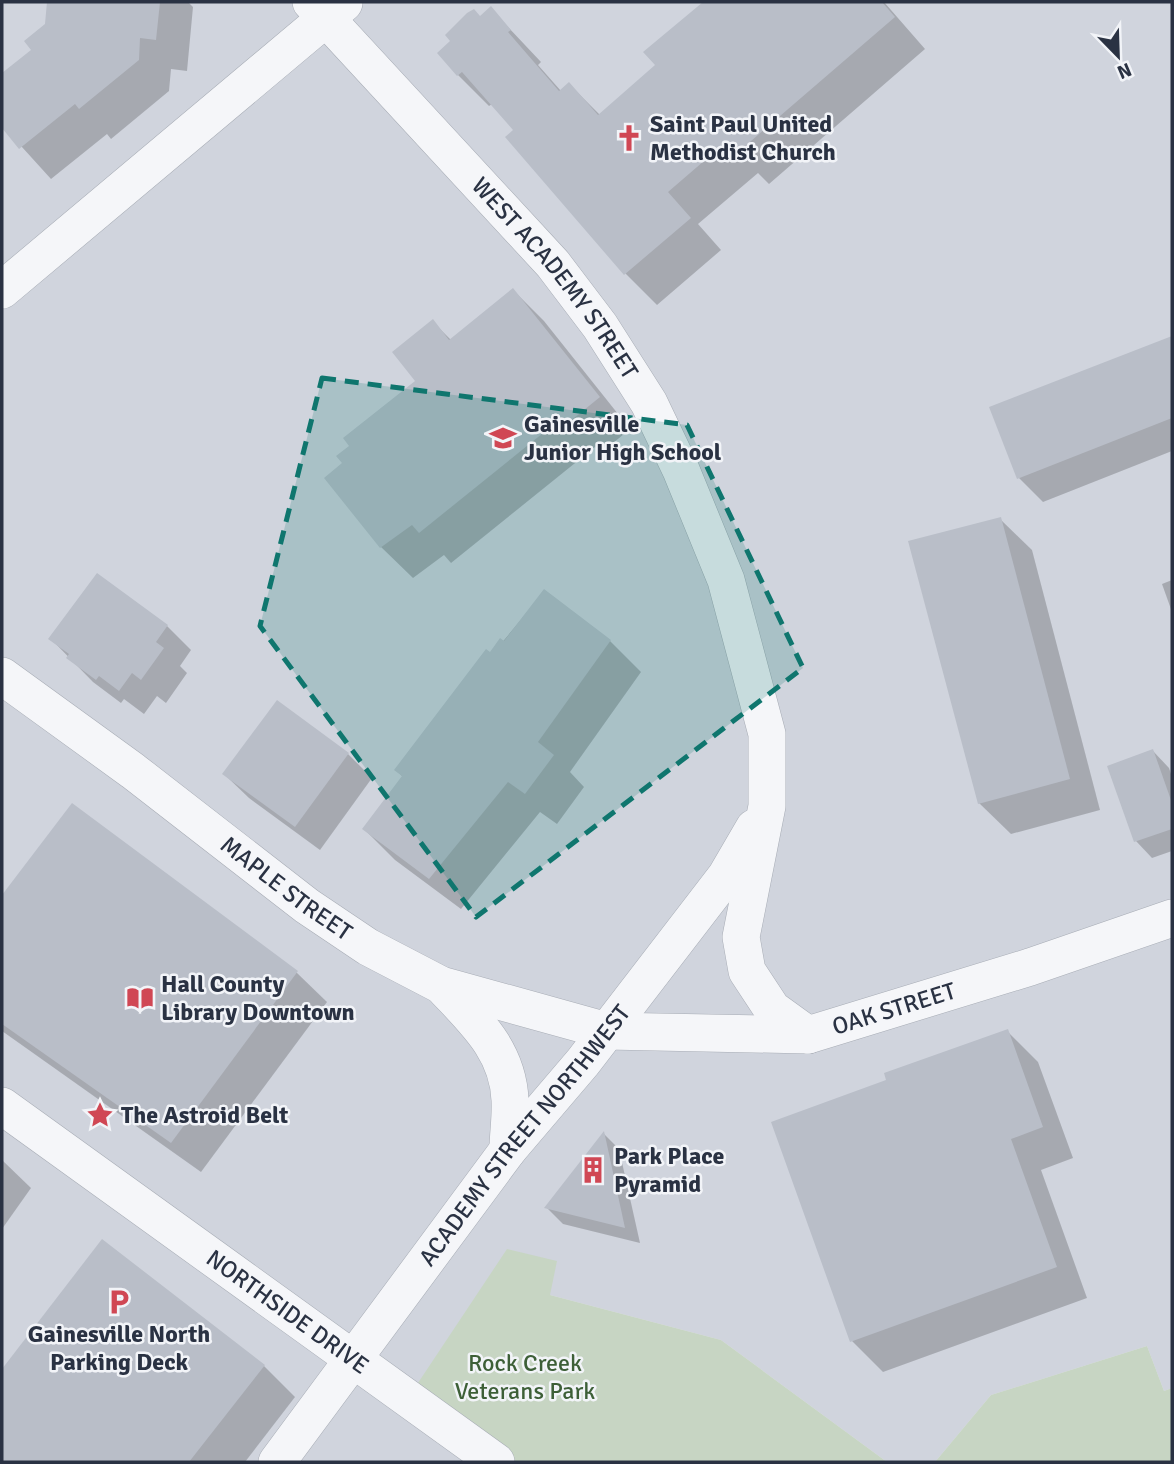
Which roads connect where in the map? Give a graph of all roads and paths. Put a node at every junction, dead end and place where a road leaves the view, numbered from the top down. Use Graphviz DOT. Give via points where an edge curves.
graph roads {
  1 [pos="327,7"];
  2 [pos="2,290"];
  3 [pos="2,676"];
  4 [pos="767,806"];
  5 [pos="1172,918"];
  6 [pos="441,985"];
  7 [pos="607,1031"];
  8 [pos="808,1035"];
  9 [pos="2,1106"];
  10 [pos="508,1150"];
  11 [pos="354,1359"];
  12 [pos="277,1462"];
  13 [pos="496,1462"];
  1 -- 2 [label="street"];
  1 -- 4 [label="street, WEST ACADEMY STREET" via="553,264 649,403 726,580 767,734"];
  3 -- 6 [label="street, MAPLE STREET" via="307,906 368,947"];
  4 -- 7 [label="street, ACADEMY STREET NORTHWEST" via="726,876"];
  4 -- 8 [label="street, WEST ACADEMY STREET" via="741,937 747,971 772,1009"];
  5 -- 8 [label="street, OAK STREET"];
  6 -- 7 [label="street, MAPLE STREET"];
  6 -- 10 [label="street" via="497,1048 505,1067 510,1101"];
  7 -- 8 [label="street, OAK STREET"];
  7 -- 10 [label="street, ACADEMY STREET NORTHWEST"];
  9 -- 11 [label="street, NORTHSIDE DRIVE"];
  10 -- 11 [label="street, ACADEMY STREET NORTHWEST"];
  11 -- 12 [label="street, ACADEMY STREET NORTHWEST"];
  11 -- 13 [label="street, NORTHSIDE DRIVE"];
}
